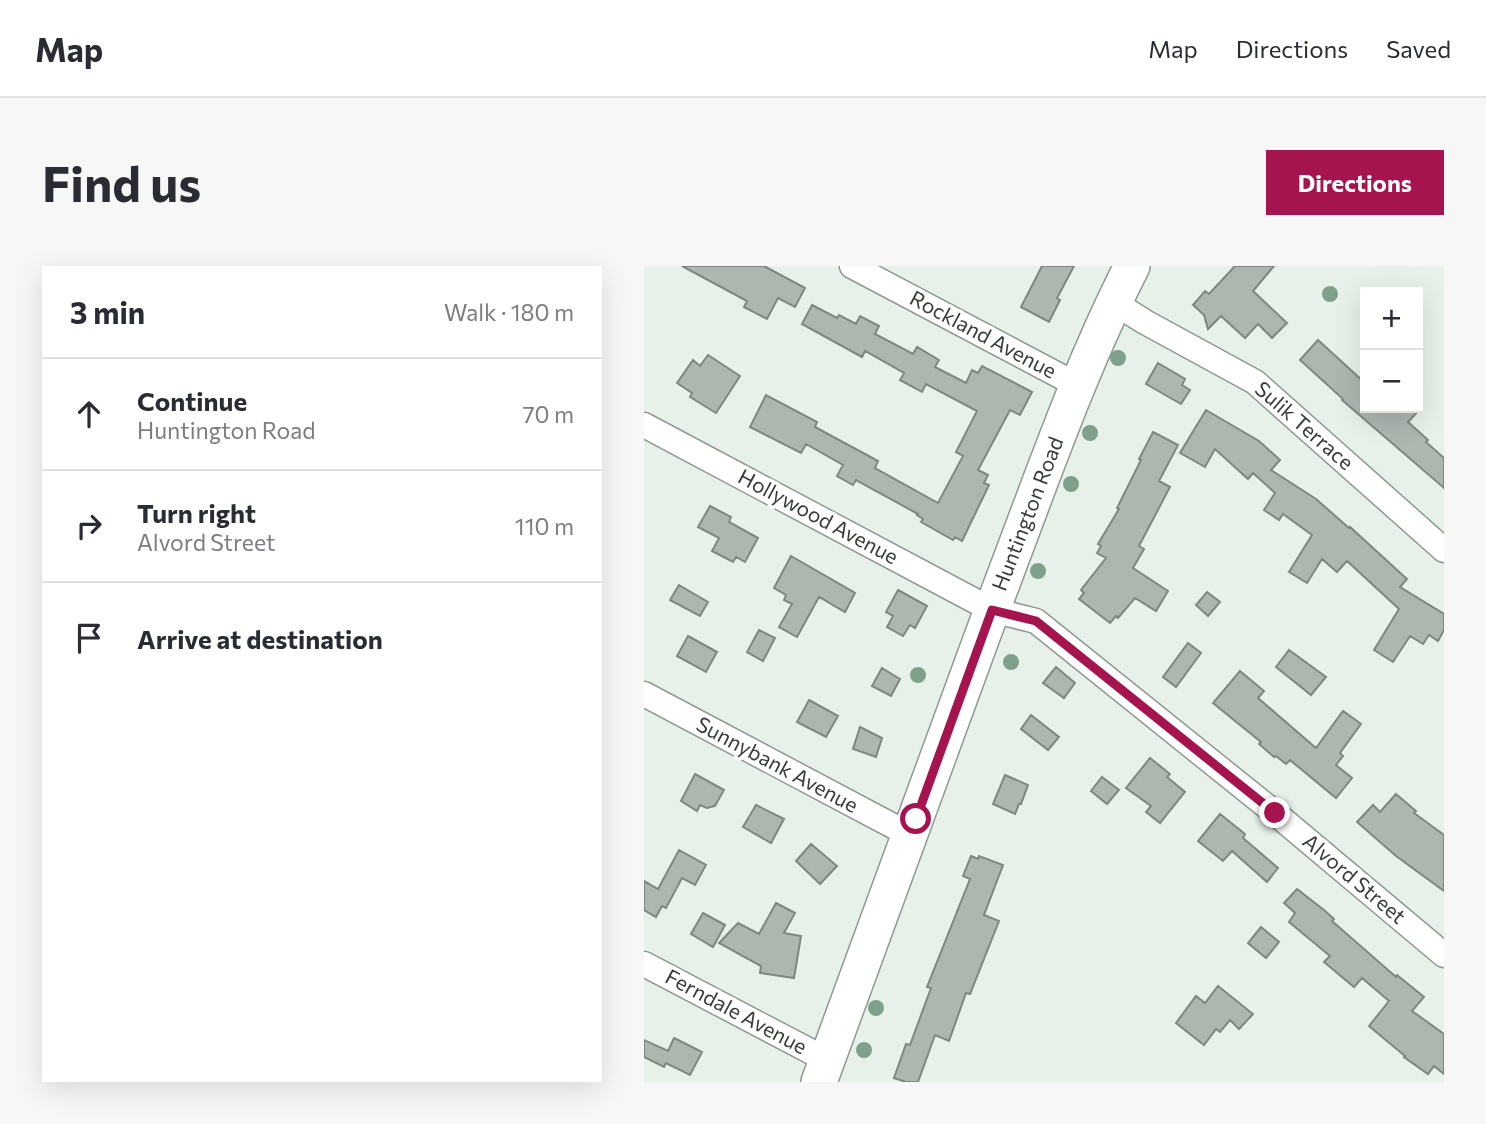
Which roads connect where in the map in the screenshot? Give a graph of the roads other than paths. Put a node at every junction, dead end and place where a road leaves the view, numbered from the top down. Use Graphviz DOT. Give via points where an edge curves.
graph roads {
  1 [pos="852,266"];
  2 [pos="1132,266"];
  3 [pos="1113,302"];
  4 [pos="1077,385"];
  5 [pos="644,425"];
  6 [pos="1444,550"];
  7 [pos="992,610"];
  8 [pos="644,694"];
  9 [pos="910,835"];
  10 [pos="1444,956"];
  11 [pos="644,964"];
  12 [pos="823,1071"];
  1 -- 4 [label="street, Rockland Avenue"];
  2 -- 3 [label="main road, Huntington Road"];
  3 -- 4 [label="main road, Huntington Road"];
  3 -- 6 [label="street, Sulik Terrace" via="1255,382"];
  4 -- 7 [label="main road, Huntington Road"];
  5 -- 7 [label="street, Hollywood Avenue"];
  7 -- 9 [label="main road, Huntington Road"];
  7 -- 10 [label="street, Alvord Street" via="1036,621"];
  8 -- 9 [label="street, Sunnybank Avenue"];
  9 -- 12 [label="main road, Huntington Road"];
  11 -- 12 [label="street, Ferndale Avenue"];
}
